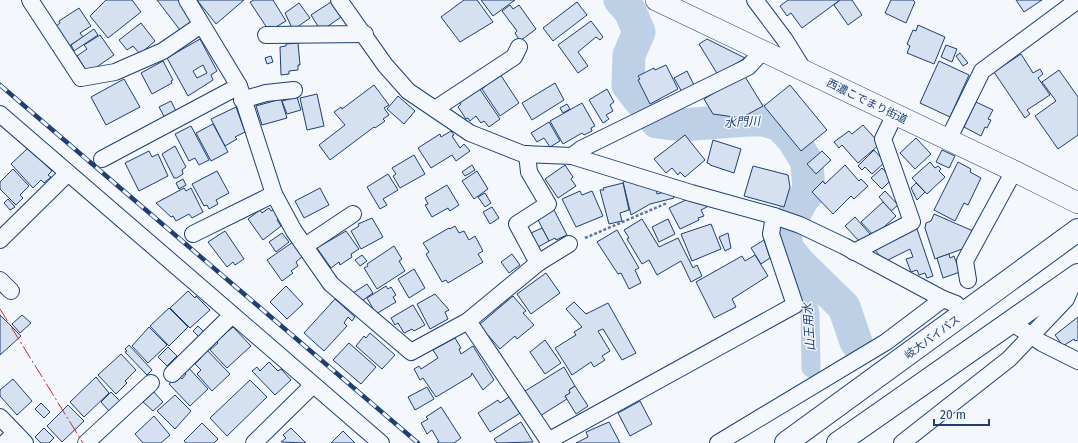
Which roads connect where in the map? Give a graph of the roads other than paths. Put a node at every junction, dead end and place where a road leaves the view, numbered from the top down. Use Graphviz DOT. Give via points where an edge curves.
graph roads {
  1 [pos="30,0"];
  2 [pos="187,0"];
  3 [pos="339,0"];
  4 [pos="656,0"];
  5 [pos="755,0"];
  6 [pos="1078,0"];
  7 [pos="201,25"];
  8 [pos="365,34"];
  9 [pos="266,35"];
  10 [pos="519,47"];
  11 [pos="763,51"];
  12 [pos="803,69"];
  13 [pos="294,90"];
  14 [pos="241,93"];
  15 [pos="435,109"];
  16 [pos="0,114"];
  17 [pos="895,114"];
  18 [pos="948,140"];
  19 [pos="528,154"];
  20 [pos="572,156"];
  21 [pos="102,159"];
  22 [pos="1014,171"];
  23 [pos="68,173"];
  24 [pos="274,194"];
  25 [pos="1078,203"];
  26 [pos="353,214"];
  27 [pos="776,216"];
  28 [pos="1078,230"];
  29 [pos="193,234"];
  30 [pos="0,240"];
  31 [pos="570,244"];
  32 [pos="305,246"];
  33 [pos="854,252"];
  34 [pos="538,263"];
  35 [pos="1077,276"];
  36 [pos="968,280"];
  37 [pos="943,299"];
  38 [pos="964,313"];
  39 [pos="232,315"];
  40 [pos="468,321"];
  41 [pos="1011,322"];
  42 [pos="1030,336"];
  43 [pos="1078,361"];
  44 [pos="172,374"];
  45 [pos="151,382"];
  46 [pos="313,384"];
  47 [pos="0,417"];
  48 [pos="15,440"];
  49 [pos="549,442"];
  50 [pos="86,443"];
  51 [pos="254,443"];
  52 [pos="381,443"];
  53 [pos="718,443"];
  54 [pos="786,443"];
  55 [pos="838,443"];
  56 [pos="902,443"];
  1 -- 7 [label="street" via="81,78 115,72 163,51"];
  2 -- 7 [label="street"];
  3 -- 8 [label="street"];
  4 -- 11 [label="street, 西濃こでまり街道"];
  5 -- 12 [label="street"];
  6 -- 18 [label="street" via="982,71"];
  7 -- 14 [label="street"];
  8 -- 9 [label="street"];
  8 -- 15 [label="street" via="385,65 408,91"];
  10 -- 15 [label="street" via="514,57"];
  11 -- 12 [label="street, 西濃こでまり街道"];
  11 -- 20 [label="street" via="748,67 581,149"];
  12 -- 17 [label="street, 西濃こでまり街道"];
  13 -- 14 [label="street"];
  14 -- 21 [label="street"];
  14 -- 24 [label="street"];
  15 -- 19 [label="street" via="470,133"];
  16 -- 23 [label="street"];
  17 -- 18 [label="street, 西濃こでまり街道"];
  17 -- 33 [label="street" via="883,139 912,222"];
  18 -- 22 [label="street, 西濃こでまり街道"];
  19 -- 20 [label="street"];
  19 -- 34 [label="street" via="529,172 548,204 517,224"];
  20 -- 27 [label="street"];
  22 -- 25 [label="street, 西濃こでまり街道"];
  22 -- 36 [label="street" via="965,260"];
  23 -- 30 [label="street"];
  23 -- 39 [label="street"];
  24 -- 29 [label="street"];
  24 -- 32 [label="street"];
  26 -- 32 [label="street"];
  27 -- 33 [label="street"];
  27 -- 49 [label="street" via="771,234 795,304"];
  28 -- 38 [label="highway, 岐大バイパス"];
  31 -- 34 [label="street"];
  32 -- 40 [label="street" via="331,284 411,352"];
  33 -- 37 [label="street"];
  34 -- 40 [label="street"];
  35 -- 41 [label="highway"];
  35 -- 42 [label="street" via="1066,300"];
  37 -- 38 [label="street" via="956,304"];
  37 -- 53 [label="street" via="886,342"];
  38 -- 54 [label="highway, 岐大バイパス"];
  39 -- 44 [label="street"];
  39 -- 46 [label="street"];
  40 -- 49 [label="street"];
  41 -- 42 [label="street"];
  41 -- 55 [label="highway"];
  42 -- 43 [label="street"];
  42 -- 56 [label="street" via="1009,360"];
  45 -- 50 [label="street"];
  46 -- 51 [label="street"];
  46 -- 52 [label="street"];
  47 -- 48 [label="street"];
}
